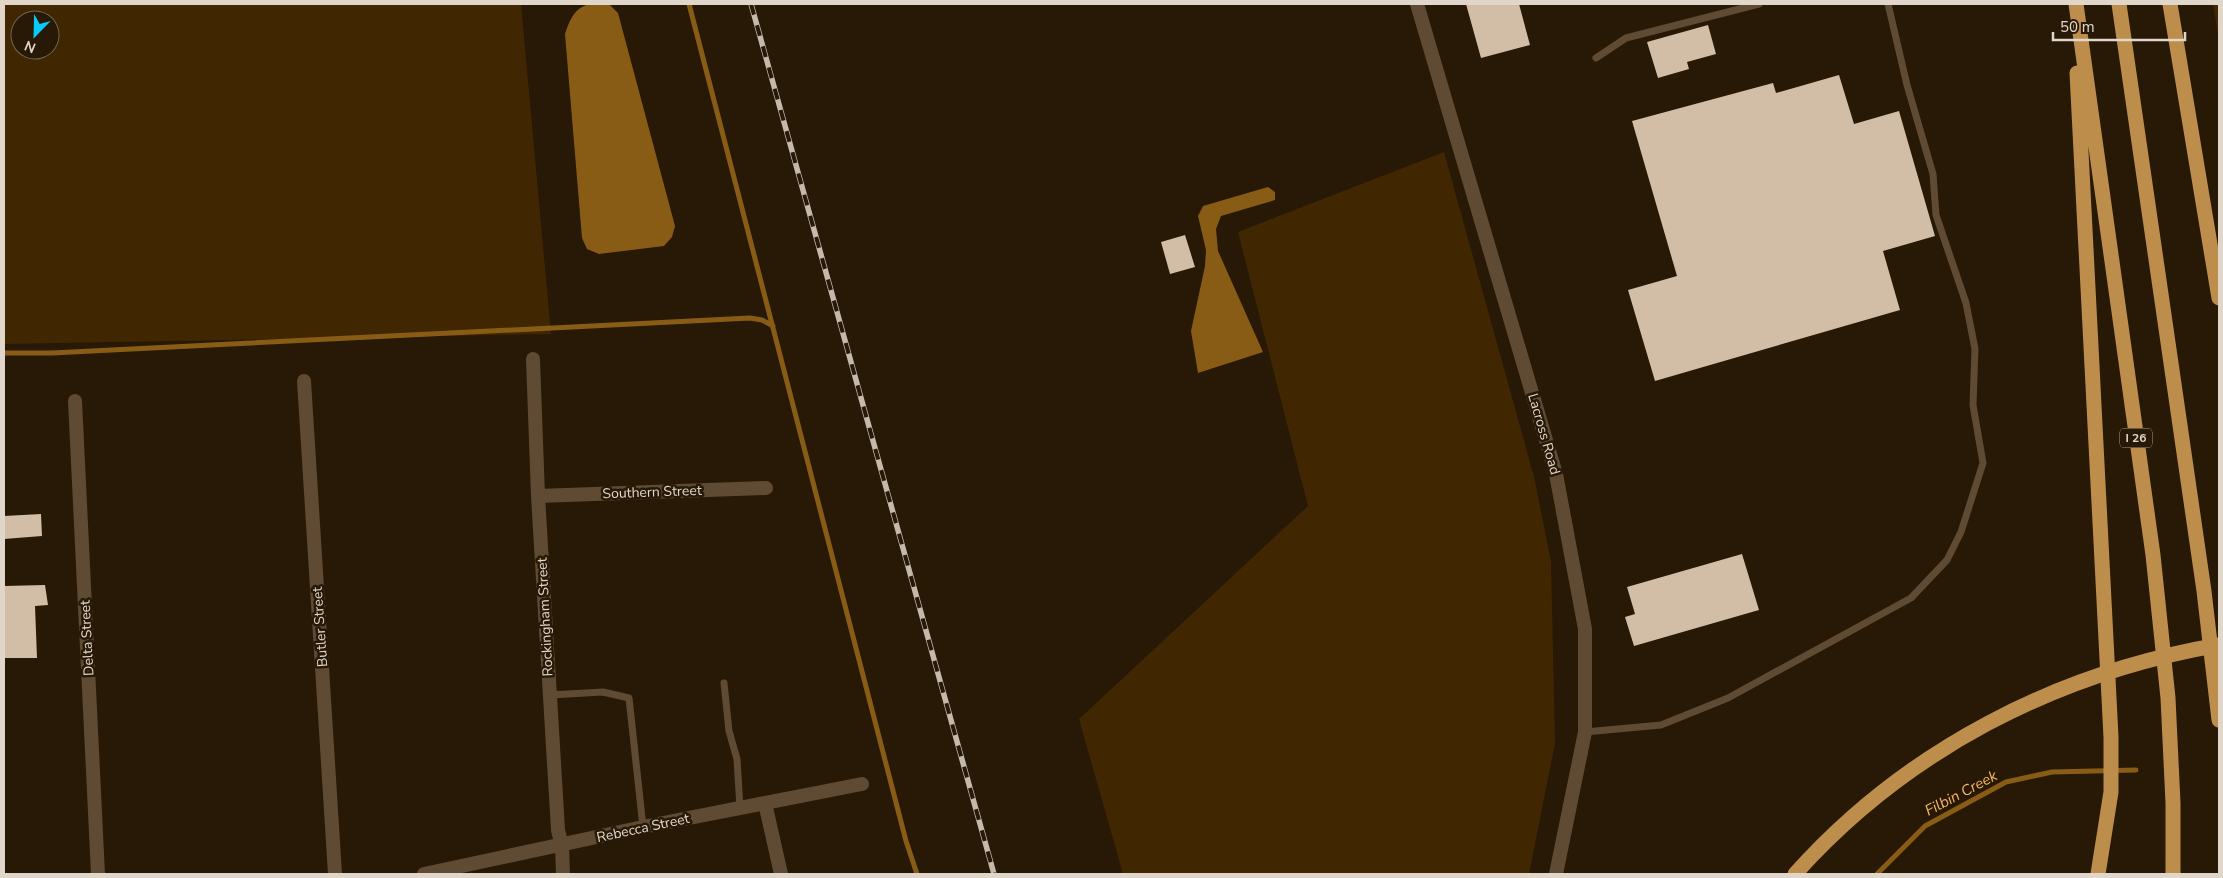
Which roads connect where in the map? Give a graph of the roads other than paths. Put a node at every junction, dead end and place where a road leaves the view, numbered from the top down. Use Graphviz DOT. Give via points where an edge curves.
graph roads {
  1 [pos="1417,4"];
  2 [pos="1759,4"];
  3 [pos="1888,4"];
  4 [pos="2075,4"];
  5 [pos="2119,4"];
  6 [pos="2170,4"];
  7 [pos="1596,58"];
  8 [pos="2204,199"];
  9 [pos="2219,246"];
  10 [pos="2219,298"];
  11 [pos="532,359"];
  12 [pos="304,381"];
  13 [pos="75,401"];
  14 [pos="766,488"];
  15 [pos="538,496"];
  16 [pos="2219,645"];
  17 [pos="724,683"];
  18 [pos="550,695"];
  19 [pos="2219,720"];
  20 [pos="1585,732"];
  21 [pos="862,784"];
  22 [pos="765,803"];
  23 [pos="740,808"];
  24 [pos="643,827"];
  25 [pos="562,846"];
  26 [pos="98,874"];
  27 [pos="335,874"];
  28 [pos="424,874"];
  29 [pos="563,874"];
  30 [pos="781,874"];
  31 [pos="1556,874"];
  32 [pos="1795,874"];
  33 [pos="2098,874"];
  34 [pos="2174,874"];
  1 -- 20 [label="street, Lacross Road" via="1556,474 1585,629"];
  2 -- 7 [label="lane" via="1626,38"];
  3 -- 20 [label="lane" via="1932,174 1936,215 1966,303 1975,349 1973,405 1983,463 1961,532 1947,560 1911,598 1728,698 1661,726"];
  4 -- 33 [label="highway" via="2111,737 2110,800"];
  4 -- 34 [label="highway, I 26" via="2154,564 2168,698"];
  5 -- 19 [label="highway" via="2204,590"];
  6 -- 8 [label="highway"];
  8 -- 9 [label="highway"];
  8 -- 10 [label="highway"];
  11 -- 15 [label="street, Rockingham Street"];
  12 -- 27 [label="street, Butler Street"];
  13 -- 26 [label="street, Delta Street"];
  14 -- 15 [label="street, Southern Street"];
  15 -- 18 [label="street, Rockingham Street"];
  16 -- 32 [label="highway, bridge" via="2146,660 2086,678 1966,734 1898,779 1854,814"];
  17 -- 23 [label="lane" via="729,731 737,759"];
  18 -- 24 [label="lane" via="603,692 629,698"];
  18 -- 25 [label="street, Rockingham Street" via="558,830"];
  20 -- 31 [label="street, Lacross Road"];
  21 -- 22 [label="street, Rebecca Street"];
  22 -- 23 [label="street, Rebecca Street"];
  22 -- 30 [label="street"];
  23 -- 24 [label="street, Rebecca Street"];
  24 -- 25 [label="street, Rebecca Street"];
  25 -- 28 [label="street, Rebecca Street"];
  25 -- 29 [label="street, Rockingham Street"];
}
